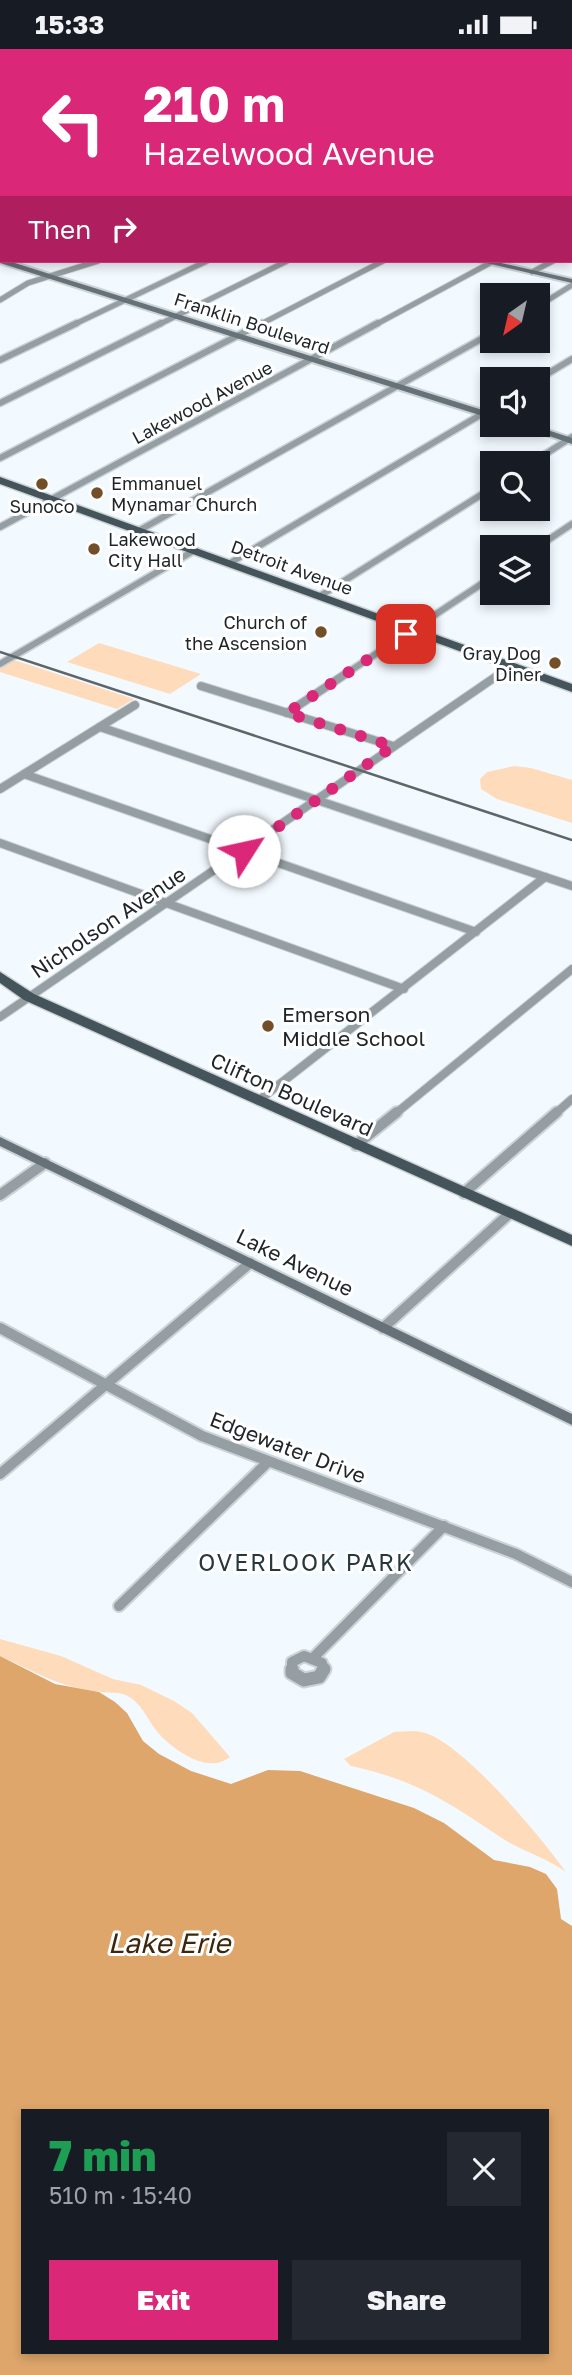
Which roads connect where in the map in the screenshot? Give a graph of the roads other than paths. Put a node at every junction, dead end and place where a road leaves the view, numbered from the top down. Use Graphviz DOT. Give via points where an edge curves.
graph roads {
  1 [pos="12,263"];
  2 [pos="91,263"];
  3 [pos="203,263"];
  4 [pos="283,263"];
  5 [pos="379,263"];
  6 [pos="484,263"];
  7 [pos="491,263"];
  8 [pos="549,263"];
  9 [pos="532,272"];
  10 [pos="50,275"];
  11 [pos="572,283"];
  12 [pos="550,297"];
  13 [pos="127,299"];
  14 [pos="0,300"];
  15 [pos="176,315"];
  16 [pos="480,336"];
  17 [pos="234,337"];
  18 [pos="480,337"];
  19 [pos="477,338"];
  20 [pos="312,359"];
  21 [pos="572,359"];
  22 [pos="0,360"];
  23 [pos="550,372"];
  24 [pos="395,385"];
  25 [pos="0,403"];
  26 [pos="480,413"];
  27 [pos="480,419"];
  28 [pos="550,433"];
  29 [pos="571,439"];
  30 [pos="550,452"];
  31 [pos="0,458"];
  32 [pos="0,480"];
  33 [pos="480,496"];
  34 [pos="52,499"];
  35 [pos="572,523"];
  36 [pos="0,527"];
  37 [pos="140,530"];
  38 [pos="550,538"];
  39 [pos="195,550"];
  40 [pos="230,563"];
  41 [pos="480,585"];
  42 [pos="320,596"];
  43 [pos="412,630"];
  44 [pos="0,664"];
  45 [pos="512,666"];
  46 [pos="201,686"];
  47 [pos="572,688"];
  48 [pos="135,705"];
  49 [pos="287,713"];
  50 [pos="100,727"];
  51 [pos="393,746"];
  52 [pos="24,774"];
  53 [pos="0,789"];
  54 [pos="319,800"];
  55 [pos="0,843"];
  56 [pos="244,851"];
  57 [pos="545,877"];
  58 [pos="572,886"];
  59 [pos="166,903"];
  60 [pos="475,932"];
  61 [pos="572,969"];
  62 [pos="0,976"];
  63 [pos="404,989"];
  64 [pos="29,997"];
  65 [pos="0,1017"];
  66 [pos="572,1099"];
  67 [pos="258,1101"];
  68 [pos="0,1141"];
  69 [pos="355,1145"];
  70 [pos="45,1163"];
  71 [pos="464,1193"];
  72 [pos="0,1195"];
  73 [pos="509,1214"];
  74 [pos="572,1241"];
  75 [pos="250,1263"];
  76 [pos="0,1328"];
  77 [pos="383,1328"];
  78 [pos="105,1385"];
  79 [pos="572,1420"];
  80 [pos="268,1462"];
  81 [pos="0,1474"];
  82 [pos="444,1526"];
  83 [pos="572,1582"];
  84 [pos="119,1606"];
  85 [pos="314,1657"];
  1 -- 10 [label="street, Franklin Boulevard"];
  2 -- 10 [label="street"];
  3 -- 13 [label="street"];
  4 -- 15 [label="street"];
  5 -- 17 [label="street"];
  6 -- 20 [label="street, Lakewood Avenue"];
  7 -- 9 [label="street"];
  8 -- 9 [label="street"];
  9 -- 11 [label="street"];
  10 -- 13 [label="street, Franklin Boulevard"];
  10 -- 14 [label="street"];
  11 -- 12 [label="street"];
  13 -- 15 [label="street, Franklin Boulevard"];
  13 -- 22 [label="street"];
  15 -- 17 [label="street, Franklin Boulevard"];
  15 -- 25 [label="street"];
  16 -- 19 [label="street"];
  17 -- 20 [label="street, Franklin Boulevard"];
  17 -- 31 [label="street"];
  18 -- 19 [label="street"];
  19 -- 24 [label="street"];
  20 -- 24 [label="street, Franklin Boulevard"];
  20 -- 34 [label="street, Lakewood Avenue"];
  21 -- 23 [label="street"];
  24 -- 26 [label="street, Franklin Boulevard"];
  24 -- 37 [label="street"];
  27 -- 40 [label="street"];
  28 -- 29 [label="street"];
  29 -- 30 [label="street"];
  32 -- 34 [label="main road, Detroit Avenue"];
  33 -- 42 [label="street"];
  34 -- 36 [label="street, Lakewood Avenue"];
  34 -- 37 [label="main road, Detroit Avenue"];
  35 -- 38 [label="street"];
  37 -- 39 [label="main road, Detroit Avenue"];
  39 -- 40 [label="main road, Detroit Avenue"];
  39 -- 44 [label="street"];
  40 -- 42 [label="main road, Detroit Avenue"];
  41 -- 43 [label="street"];
  42 -- 43 [label="main road, Detroit Avenue"];
  43 -- 45 [label="main road, Detroit Avenue"];
  43 -- 49 [label="street"];
  45 -- 47 [label="main road, Detroit Avenue"];
  45 -- 51 [label="street, Nicholson Avenue"];
  46 -- 49 [label="street"];
  48 -- 50 [label="street"];
  49 -- 51 [label="street"];
  50 -- 52 [label="street"];
  50 -- 54 [label="street"];
  51 -- 54 [label="street, Nicholson Avenue"];
  52 -- 53 [label="street"];
  52 -- 56 [label="street"];
  54 -- 56 [label="street, Nicholson Avenue"];
  54 -- 57 [label="street"];
  55 -- 59 [label="street"];
  56 -- 59 [label="street, Nicholson Avenue"];
  56 -- 60 [label="street"];
  57 -- 58 [label="street"];
  57 -- 60 [label="street"];
  59 -- 63 [label="street"];
  59 -- 64 [label="street, Nicholson Avenue"];
  60 -- 63 [label="street"];
  61 -- 69 [label="street"];
  62 -- 64 [label="main road, Clifton Boulevard"];
  63 -- 67 [label="street"];
  64 -- 65 [label="street, Nicholson Avenue"];
  64 -- 67 [label="main road, Clifton Boulevard"];
  66 -- 71 [label="street"];
  67 -- 69 [label="main road, Clifton Boulevard"];
  68 -- 70 [label="street, Lake Avenue"];
  69 -- 71 [label="main road, Clifton Boulevard"];
  70 -- 72 [label="street"];
  70 -- 75 [label="street, Lake Avenue"];
  71 -- 73 [label="main road, Clifton Boulevard"];
  73 -- 74 [label="main road, Clifton Boulevard"];
  73 -- 77 [label="street"];
  75 -- 77 [label="street, Lake Avenue"];
  75 -- 78 [label="street"];
  76 -- 78 [label="street, Edgewater Drive"];
  77 -- 79 [label="street, Lake Avenue"];
  78 -- 80 [label="street, Edgewater Drive" via="202,1436"];
  78 -- 81 [label="street"];
  80 -- 82 [label="street, Edgewater Drive"];
  80 -- 84 [label="street"];
  82 -- 83 [label="street, Edgewater Drive"];
  82 -- 85 [label="street"];
}
